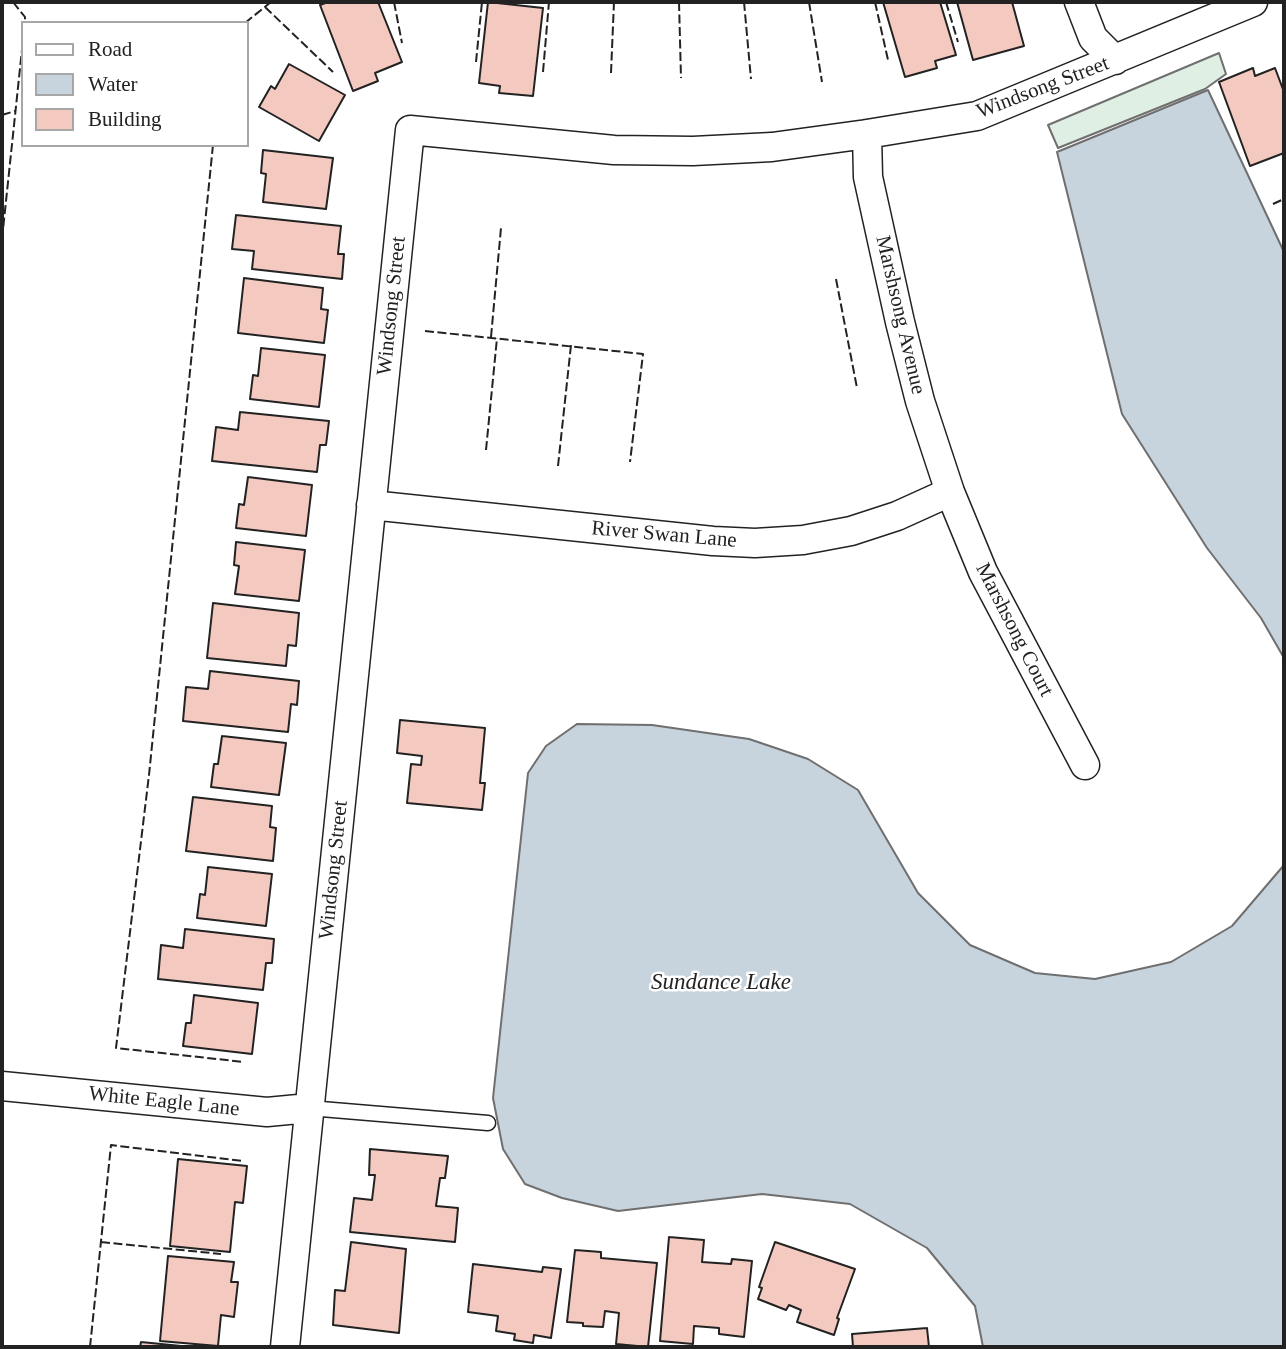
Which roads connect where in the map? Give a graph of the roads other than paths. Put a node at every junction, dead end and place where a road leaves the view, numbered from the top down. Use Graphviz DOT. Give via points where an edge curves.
graph roads {
  1 [pos="1079,2"];
  2 [pos="1254,2"];
  3 [pos="1115,60"];
  4 [pos="867,134"];
  5 [pos="950,492"];
  6 [pos="371,505"];
  7 [pos="1085,765"];
  8 [pos="10,1087"];
  9 [pos="309,1108"];
  10 [pos="488,1124"];
  11 [pos="285,1347"];
  1 -- 3 [label="street" via="1093,38"];
  2 -- 3 [label="street, Windsong Street"];
  3 -- 4 [label="street, Windsong Street" via="977,116"];
  4 -- 5 [label="street, Marshsong Avenue" via="868,177 900,322"];
  4 -- 6 [label="street, Windsong Street" via="772,147 693,151 614,149 410,130"];
  5 -- 6 [label="street, River Swan Lane" via="851,531 755,543"];
  5 -- 7 [label="street, Marshsong Court" via="983,572"];
  6 -- 9 [label="street, Windsong Street"];
  8 -- 9 [label="street, White Eagle Lane" via="267,1112"];
  9 -- 10 [label="lane"];
  9 -- 11 [label="street, Windsong Street"];
}
